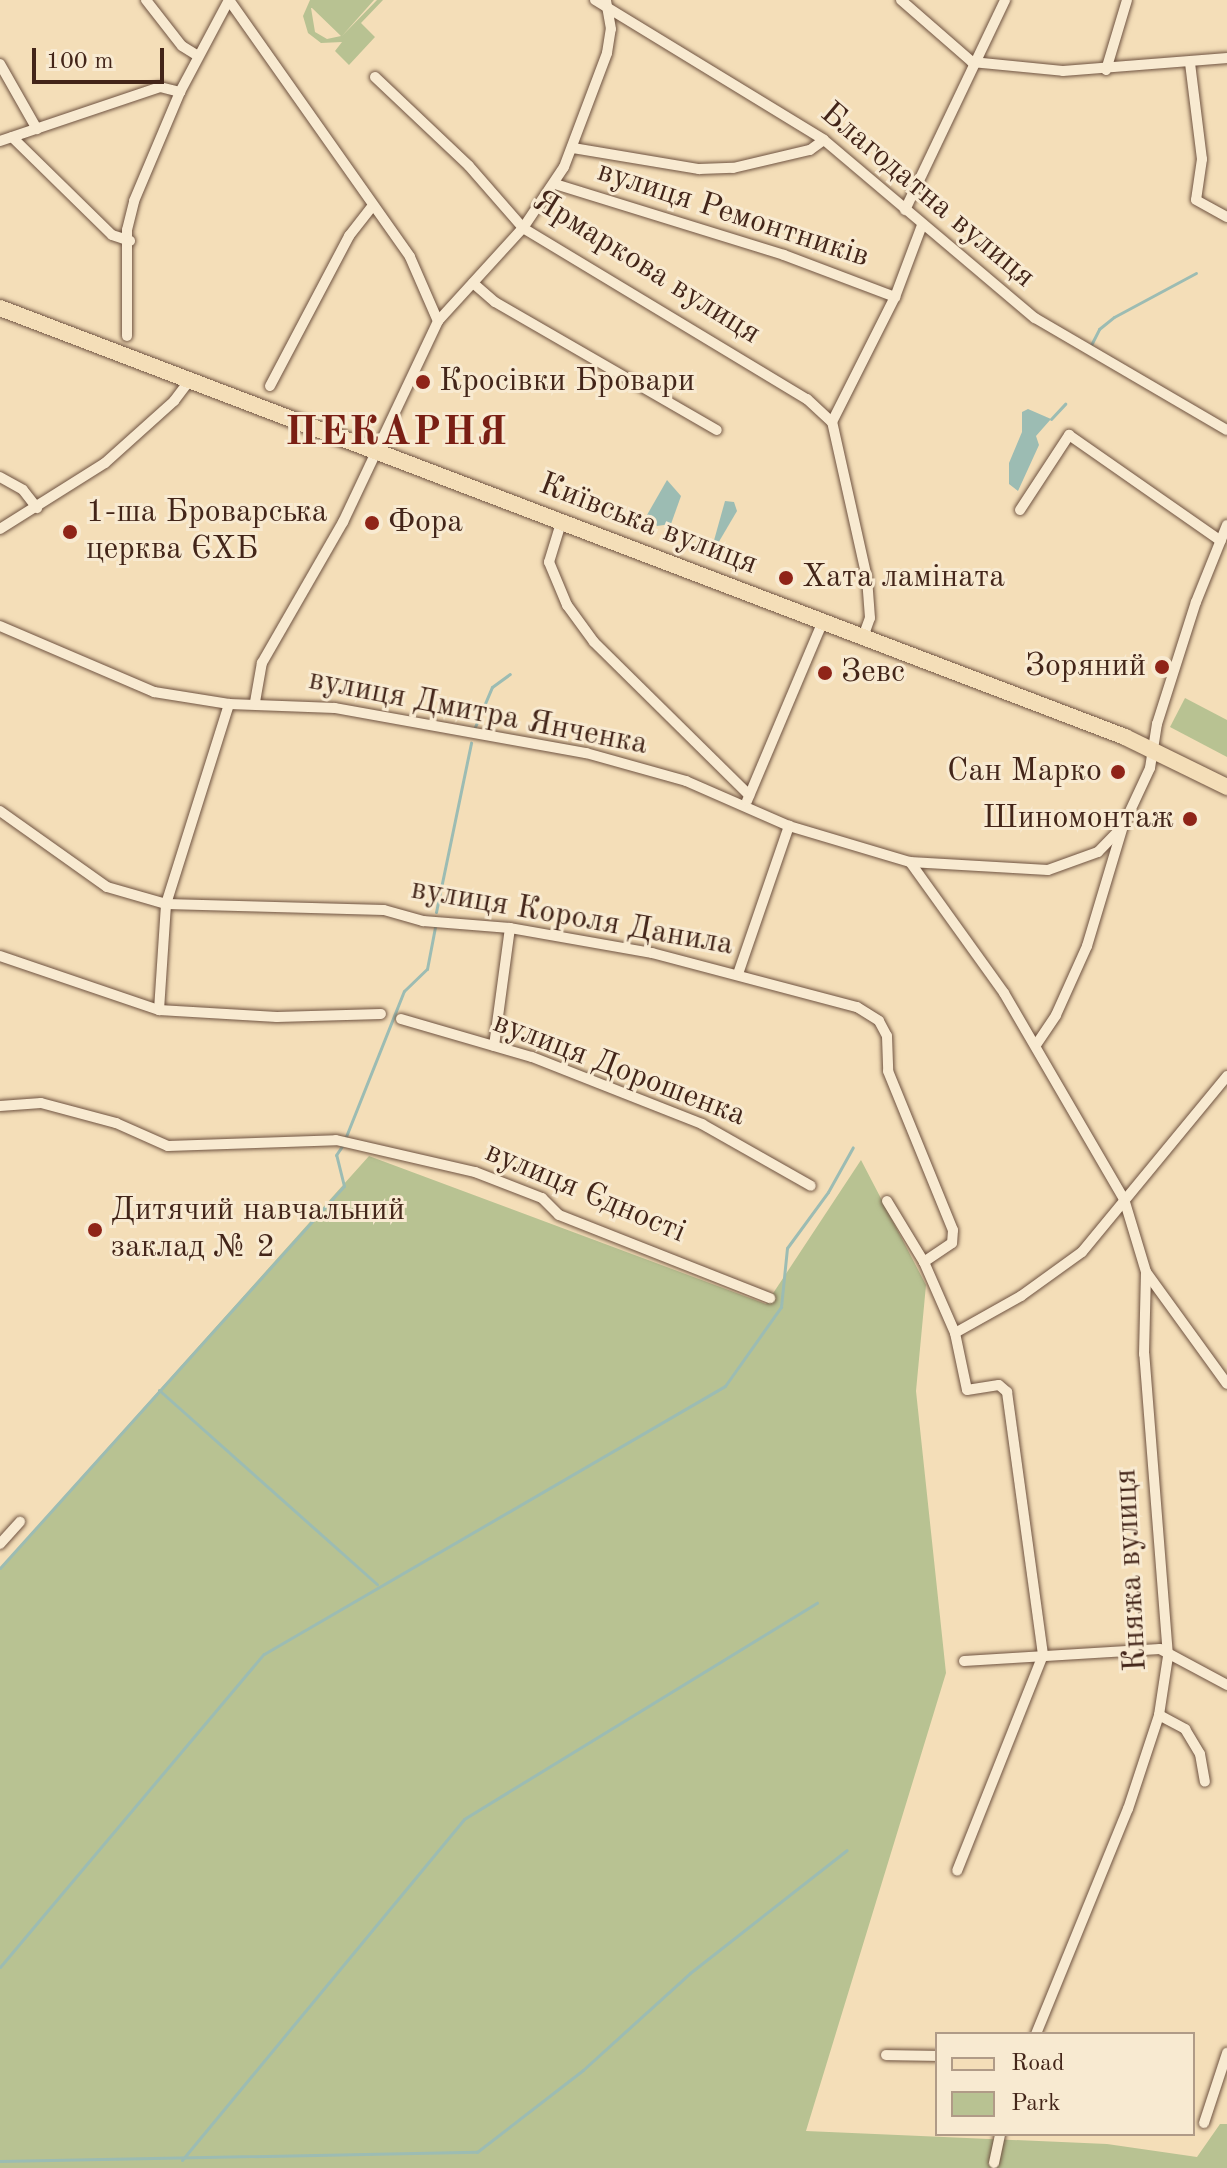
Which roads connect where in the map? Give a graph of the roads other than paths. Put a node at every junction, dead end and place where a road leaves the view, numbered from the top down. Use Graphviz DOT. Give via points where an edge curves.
graph roads {
  1 [pos="146,0"];
  2 [pos="229,0"];
  3 [pos="595,0"];
  4 [pos="901,0"];
  5 [pos="1005,0"];
  6 [pos="1127,0"];
  7 [pos="606,4"];
  8 [pos="198,56"];
  9 [pos="1227,58"];
  10 [pos="972,62"];
  11 [pos="1190,63"];
  12 [pos="0,64"];
  13 [pos="1106,70"];
  14 [pos="375,77"];
  15 [pos="180,92"];
  16 [pos="37,129"];
  17 [pos="12,137"];
  18 [pos="824,140"];
  19 [pos="0,141"];
  20 [pos="573,148"];
  21 [pos="555,184"];
  22 [pos="372,207"];
  23 [pos="905,210"];
  24 [pos="1227,217"];
  25 [pos="922,225"];
  26 [pos="523,228"];
  27 [pos="130,241"];
  28 [pos="473,283"];
  29 [pos="895,297"];
  30 [pos="0,308"];
  31 [pos="438,321"];
  32 [pos="127,336"];
  33 [pos="190,380"];
  34 [pos="270,386"];
  35 [pos="832,422"];
  36 [pos="717,430"];
  37 [pos="1227,430"];
  38 [pos="376,454"];
  39 [pos="0,477"];
  40 [pos="37,508"];
  41 [pos="1020,510"];
  42 [pos="561,523"];
  43 [pos="1227,525"];
  44 [pos="0,529"];
  45 [pos="1221,541"];
  46 [pos="823,621"];
  47 [pos="0,626"];
  48 [pos="863,637"];
  49 [pos="255,702"];
  50 [pos="229,704"];
  51 [pos="1153,750"];
  52 [pos="1227,787"];
  53 [pos="747,801"];
  54 [pos="0,811"];
  55 [pos="789,826"];
  56 [pos="1123,826"];
  57 [pos="1080,859"];
  58 [pos="910,862"];
  59 [pos="1109,877"];
  60 [pos="166,904"];
  61 [pos="510,928"];
  62 [pos="0,956"];
  63 [pos="738,974"];
  64 [pos="159,1010"];
  65 [pos="381,1014"];
  66 [pos="401,1019"];
  67 [pos="1036,1045"];
  68 [pos="494,1046"];
  69 [pos="1227,1076"];
  70 [pos="0,1106"];
  71 [pos="811,1186"];
  72 [pos="1124,1199"];
  73 [pos="887,1201"];
  74 [pos="924,1262"];
  75 [pos="1146,1272"];
  76 [pos="770,1298"];
  77 [pos="955,1333"];
  78 [pos="1227,1384"];
  79 [pos="20,1522"];
  80 [pos="0,1544"];
  81 [pos="1043,1655"];
  82 [pos="1168,1656"];
  83 [pos="964,1661"];
  84 [pos="1227,1685"];
  85 [pos="1159,1715"];
  86 [pos="1205,1782"];
  87 [pos="957,1871"];
  88 [pos="1037,2032"];
  89 [pos="1227,2053"];
  90 [pos="886,2055"];
  91 [pos="935,2056"];
  92 [pos="1204,2123"];
  93 [pos="1000,2136"];
  94 [pos="994,2163"];
  1 -- 8 [label="street" via="182,46"];
  2 -- 8 [label="street"];
  2 -- 22 [label="street"];
  3 -- 7 [label="street, Благодатна вулиця"];
  4 -- 10 [label="street"];
  5 -- 10 [label="street"];
  6 -- 13 [label="street"];
  7 -- 18 [label="street, Благодатна вулиця"];
  7 -- 20 [label="street" via="611,29 604,63"];
  8 -- 15 [label="street"];
  9 -- 11 [label="street"];
  10 -- 13 [label="street"];
  10 -- 23 [label="street"];
  11 -- 13 [label="street"];
  11 -- 24 [label="street" via="1202,159 1196,200"];
  12 -- 16 [label="street"];
  14 -- 26 [label="street, Ярмаркова вулиця" via="469,166"];
  15 -- 16 [label="street" via="160,87"];
  15 -- 27 [label="street" via="134,201"];
  16 -- 17 [label="street"];
  17 -- 19 [label="street"];
  17 -- 27 [label="street" via="112,235"];
  18 -- 20 [label="street" via="810,150 733,168 699,169"];
  18 -- 23 [label="street, Благодатна вулиця"];
  20 -- 21 [label="street"];
  21 -- 26 [label="street"];
  21 -- 29 [label="street, вулиця Ремонтників" via="784,255"];
  22 -- 31 [label="street" via="410,257"];
  22 -- 34 [label="street" via="349,236"];
  23 -- 25 [label="street, Благодатна вулиця"];
  25 -- 29 [label="street"];
  25 -- 37 [label="street, Благодатна вулиця" via="1046,326"];
  26 -- 28 [label="street"];
  26 -- 35 [label="street, Ярмаркова вулиця" via="807,399"];
  27 -- 32 [label="street"];
  28 -- 31 [label="street"];
  28 -- 36 [label="street" via="495,302"];
  29 -- 35 [label="street"];
  30 -- 33 [label="main road, Київська вулиця"];
  31 -- 38 [label="street"];
  33 -- 38 [label="main road, Київська вулиця"];
  33 -- 40 [label="street" via="105,463"];
  35 -- 48 [label="street" via="867,578 870,618"];
  38 -- 42 [label="main road, Київська вулиця"];
  38 -- 49 [label="street" via="289,624 262,663"];
  39 -- 40 [label="street" via="23,490"];
  40 -- 44 [label="street"];
  41 -- 45 [label="street" via="1069,435"];
  42 -- 46 [label="main road, Київська вулиця"];
  42 -- 53 [label="street" via="549,552 567,605 594,642"];
  43 -- 45 [label="street"];
  45 -- 51 [label="street" via="1196,602"];
  46 -- 48 [label="main road, Київська вулиця"];
  46 -- 53 [label="street"];
  47 -- 50 [label="street, вулиця Дмитра Янченка" via="120,681"];
  48 -- 51 [label="main road, Київська вулиця"];
  49 -- 50 [label="street, вулиця Дмитра Янченка"];
  49 -- 53 [label="street, вулиця Дмитра Янченка" via="335,708 586,753"];
  50 -- 60 [label="street"];
  51 -- 52 [label="main road, Київська вулиця"];
  51 -- 56 [label="street"];
  53 -- 55 [label="street, вулиця Дмитра Янченка"];
  54 -- 60 [label="street, вулиця Короля Данила" via="107,887"];
  55 -- 58 [label="street, вулиця Дмитра Янченка"];
  55 -- 63 [label="street"];
  56 -- 57 [label="street, вулиця Дмитра Янченка" via="1098,852"];
  56 -- 59 [label="street"];
  57 -- 58 [label="street, вулиця Дмитра Янченка" via="1048,870"];
  57 -- 59 [label="street" via="1099,862"];
  58 -- 67 [label="street"];
  59 -- 67 [label="street" via="1070,986"];
  60 -- 61 [label="street, вулиця Короля Данила" via="384,910 423,921"];
  60 -- 64 [label="street"];
  61 -- 63 [label="street, вулиця Короля Данила"];
  61 -- 68 [label="street"];
  62 -- 64 [label="street"];
  63 -- 74 [label="street, вулиця Короля Данила" via="857,1007 879,1021 887,1036 888,1071 953,1230 952,1243"];
  64 -- 65 [label="street" via="277,1017"];
  66 -- 68 [label="street, вулиця Дорошенка"];
  67 -- 72 [label="street"];
  68 -- 71 [label="street, вулиця Дорошенка" via="702,1124"];
  69 -- 72 [label="street"];
  70 -- 76 [label="street, вулиця Єдності" via="41,1103 116,1123 168,1146 336,1140 475,1172 542,1198 559,1215"];
  72 -- 75 [label="street"];
  72 -- 77 [label="street" via="1082,1252 1021,1296"];
  73 -- 74 [label="street"];
  74 -- 77 [label="street"];
  75 -- 78 [label="street"];
  75 -- 82 [label="street, Княжа вулиця" via="1144,1354"];
  77 -- 81 [label="street" via="967,1390 999,1385 1007,1392"];
  79 -- 80 [label="street"];
  81 -- 82 [label="street" via="1160,1649"];
  81 -- 83 [label="street"];
  81 -- 87 [label="street"];
  82 -- 84 [label="street"];
  82 -- 85 [label="street, Княжа вулиця"];
  85 -- 86 [label="street" via="1185,1729 1200,1754"];
  85 -- 88 [label="street, Княжа вулиця" via="1128,1809"];
  89 -- 92 [label="street"];
  90 -- 91 [label="street"];
  93 -- 94 [label="street"];
}
